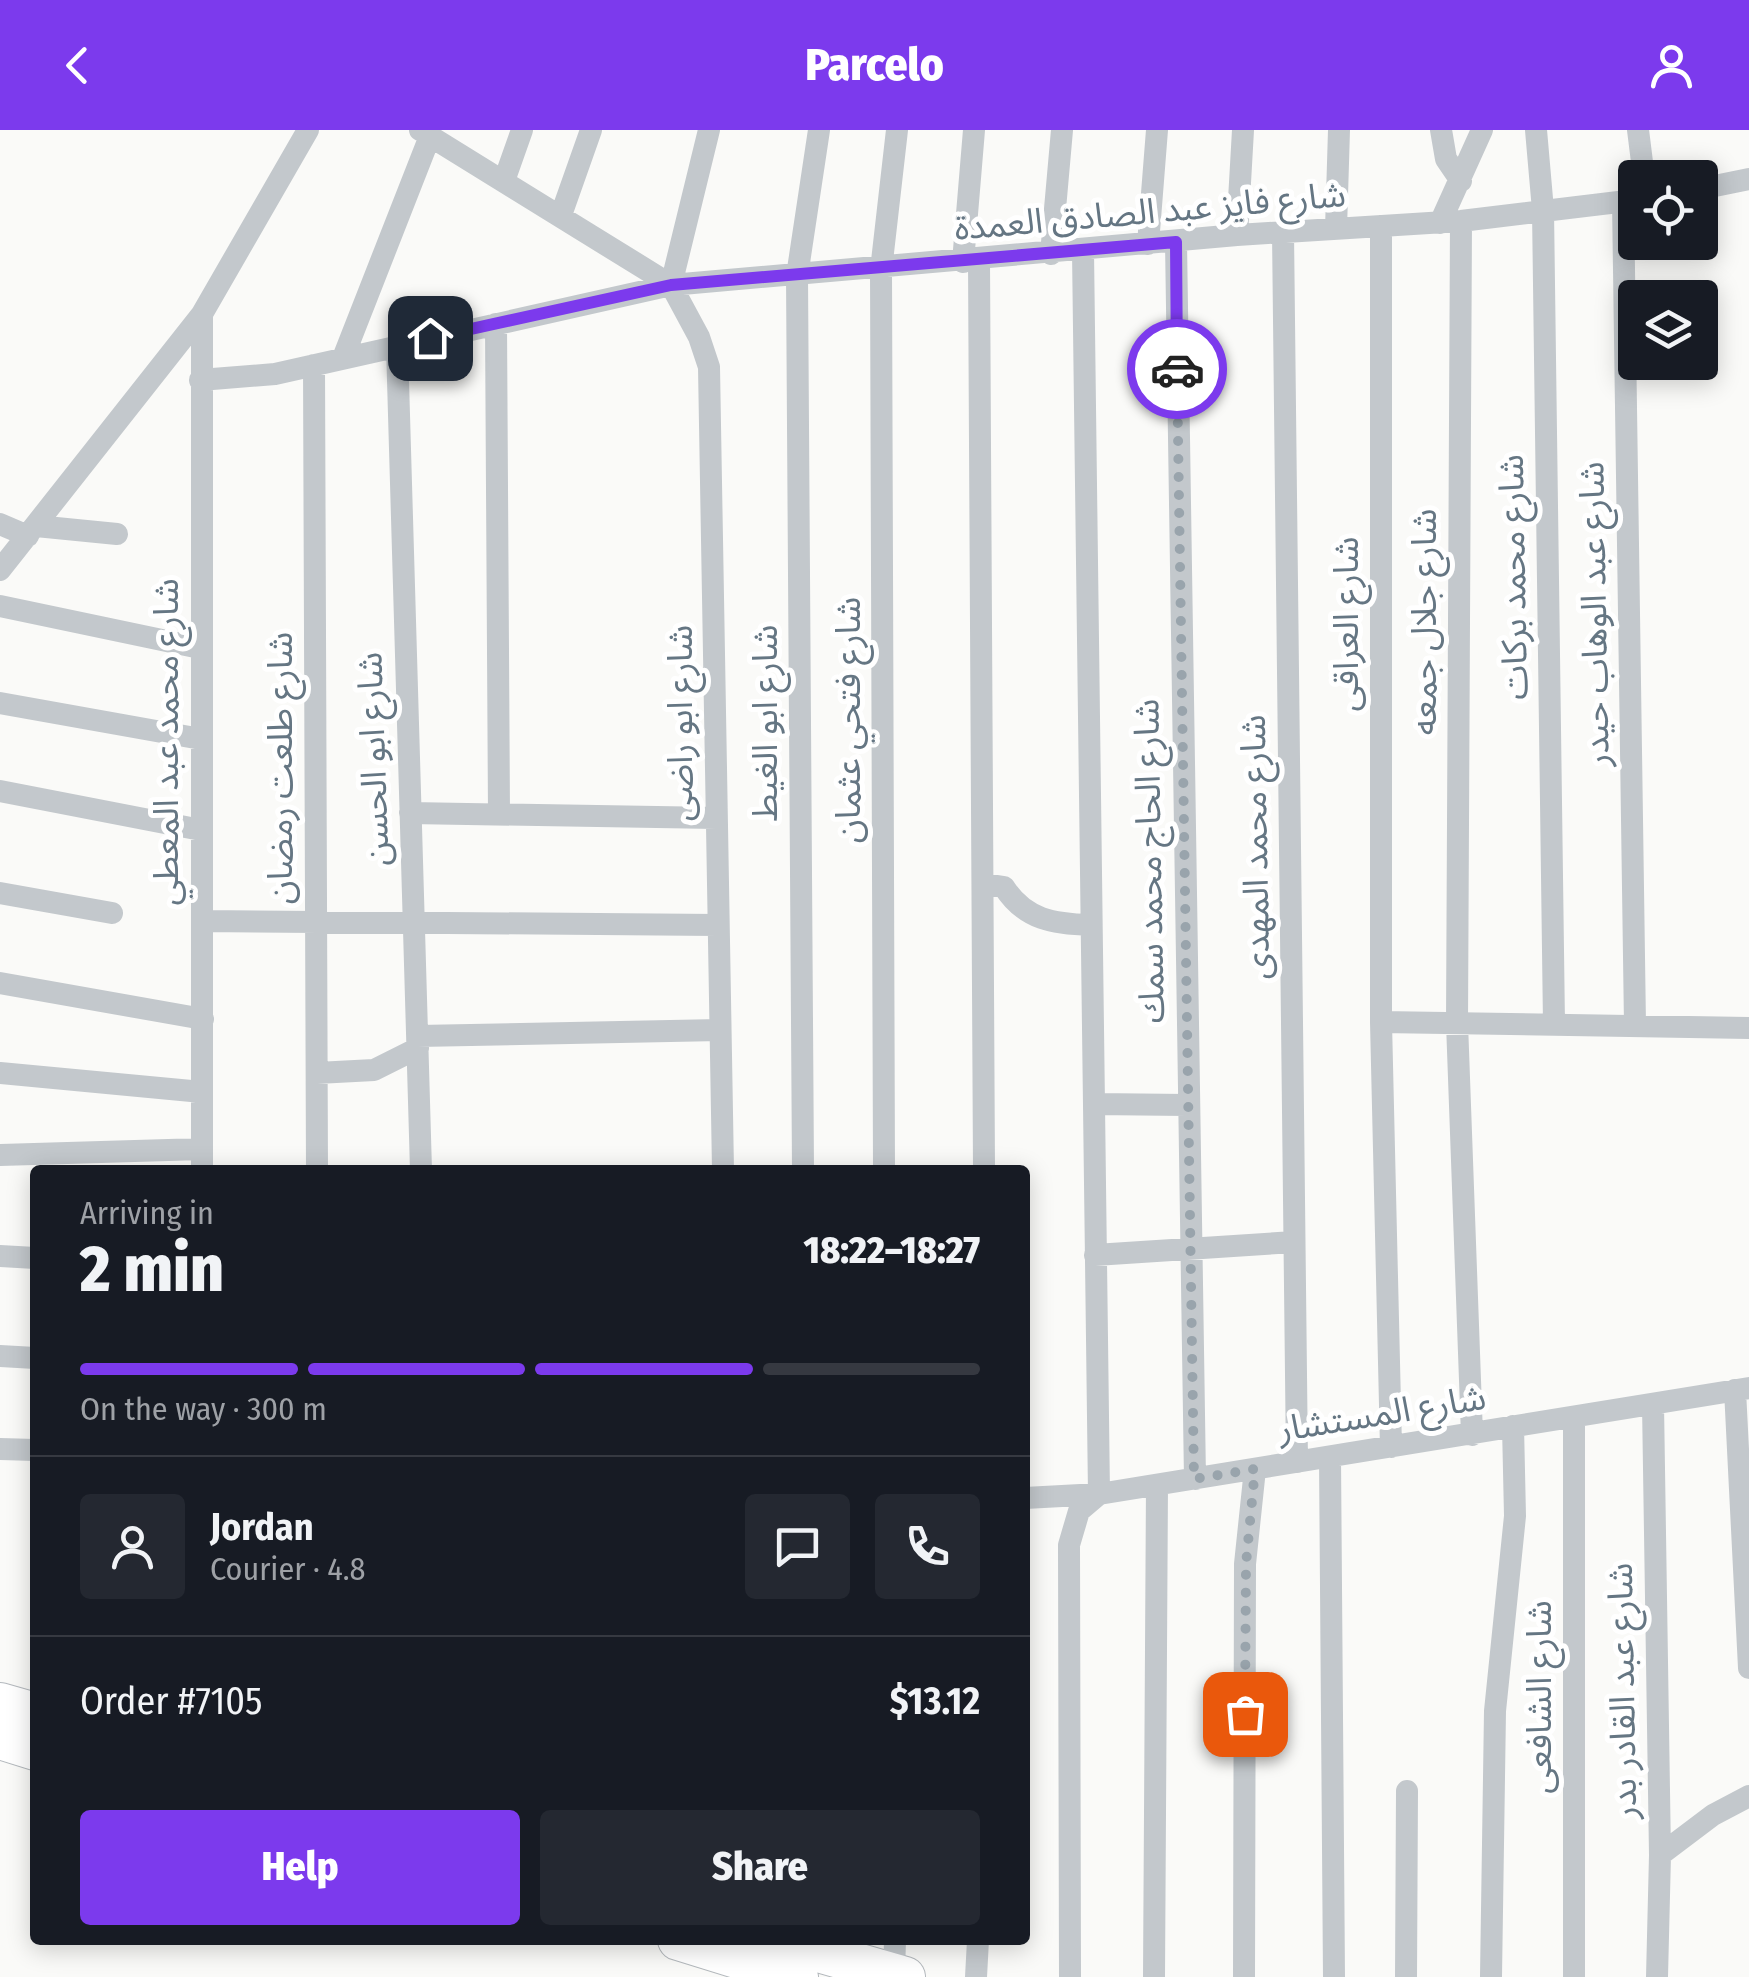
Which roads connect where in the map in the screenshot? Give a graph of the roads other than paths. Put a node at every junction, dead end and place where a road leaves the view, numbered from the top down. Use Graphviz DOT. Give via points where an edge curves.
graph roads {
  1 [pos="308,130"];
  2 [pos="522,130"];
  3 [pos="591,130"];
  4 [pos="710,130"];
  5 [pos="819,130"];
  6 [pos="896,130"];
  7 [pos="974,130"];
  8 [pos="1062,130"];
  9 [pos="1157,130"];
  10 [pos="1243,130"];
  11 [pos="1339,130"];
  12 [pos="1441,130"];
  13 [pos="1482,130"];
  14 [pos="1536,130"];
  15 [pos="1638,130"];
  16 [pos="425,133"];
  17 [pos="1642,160"];
  18 [pos="1749,180"];
  19 [pos="504,181"];
  20 [pos="1461,181"];
  21 [pos="1718,186"];
  22 [pos="1618,201"];
  23 [pos="1543,210"];
  24 [pos="561,215"];
  25 [pos="1451,222"];
  26 [pos="1381,226"];
  27 [pos="1336,229"];
  28 [pos="1283,232"];
  29 [pos="1237,235"];
  30 [pos="1176,242"];
  31 [pos="1148,244"];
  32 [pos="1083,251"];
  33 [pos="1051,254"];
  34 [pos="1629,260"];
  35 [pos="971,261"];
  36 [pos="881,270"];
  37 [pos="798,276"];
  38 [pos="671,285"];
  39 [pos="202,314"];
  40 [pos="496,324"];
  41 [pos="397,346"];
  42 [pos="342,358"];
  43 [pos="314,366"];
  44 [pos="200,380"];
  45 [pos="0,524"];
  46 [pos="32,531"];
  47 [pos="118,534"];
  48 [pos="0,570"];
  49 [pos="0,606"];
  50 [pos="200,648"];
  51 [pos="0,702"];
  52 [pos="201,739"];
  53 [pos="0,791"];
  54 [pos="410,813"];
  55 [pos="499,814"];
  56 [pos="716,818"];
  57 [pos="201,830"];
  58 [pos="985,884"];
  59 [pos="0,893"];
  60 [pos="112,913"];
  61 [pos="202,921"];
  62 [pos="316,922"];
  63 [pos="413,924"];
  64 [pos="718,925"];
  65 [pos="1092,925"];
  66 [pos="0,983"];
  67 [pos="202,1019"];
  68 [pos="1381,1022"];
  69 [pos="1457,1022"];
  70 [pos="1554,1024"];
  71 [pos="1635,1025"];
  72 [pos="1749,1028"];
  73 [pos="720,1030"];
  74 [pos="418,1042"];
  75 [pos="0,1073"];
  76 [pos="317,1073"];
  77 [pos="202,1092"];
  78 [pos="1094,1104"];
  79 [pos="1187,1105"];
  80 [pos="0,1155"];
  81 [pos="202,1160"];
  82 [pos="79,1163"];
  83 [pos="317,1165"];
  84 [pos="421,1165"];
  85 [pos="723,1165"];
  86 [pos="803,1165"];
  87 [pos="884,1165"];
  88 [pos="984,1165"];
  89 [pos="1294,1242"];
  90 [pos="1189,1249"];
  91 [pos="1096,1255"];
  92 [pos="0,1256"];
  93 [pos="30,1258"];
  94 [pos="0,1356"];
  95 [pos="30,1358"];
  96 [pos="1742,1389"];
  97 [pos="1653,1404"];
  98 [pos="1574,1417"];
  99 [pos="1513,1426"];
  100 [pos="1472,1435"];
  101 [pos="1391,1446"];
  102 [pos="0,1448"];
  103 [pos="30,1450"];
  104 [pos="1330,1457"];
  105 [pos="1297,1462"];
  106 [pos="1255,1469"];
  107 [pos="1194,1479"];
  108 [pos="1157,1485"];
  109 [pos="1098,1494"];
  110 [pos="1030,1498"];
  111 [pos="1749,1668"];
  112 [pos="0,1703"];
  113 [pos="30,1712"];
  114 [pos="0,1739"];
  115 [pos="30,1748"];
  116 [pos="1407,1790"];
  117 [pos="1749,1796"];
  118 [pos="1660,1856"];
  119 [pos="802,1945"];
  120 [pos="978,1945"];
  121 [pos="724,1947"];
  122 [pos="898,1964"];
  123 [pos="798,1977"];
  124 [pos="976,1977"];
  125 [pos="1070,1977"];
  126 [pos="1154,1977"];
  127 [pos="1244,1977"];
  128 [pos="1334,1977"];
  129 [pos="1406,1977"];
  130 [pos="1490,1977"];
  131 [pos="1574,1977"];
  132 [pos="1657,1977"];
  1 -- 39 [label="street"];
  2 -- 19 [label="street"];
  3 -- 24 [label="street"];
  4 -- 38 [label="street"];
  5 -- 37 [label="street, شارع ابو الغيط"];
  6 -- 36 [label="street, شارع فتحي عثمان"];
  7 -- 35 [label="street"];
  8 -- 33 [label="street"];
  9 -- 31 [label="street"];
  10 -- 29 [label="street"];
  11 -- 27 [label="street"];
  12 -- 20 [label="street" via="1446,159"];
  13 -- 20 [label="street"];
  14 -- 23 [label="street, شارع محمد بركات"];
  15 -- 17 [label="street"];
  16 -- 19 [label="street"];
  16 -- 42 [label="street"];
  18 -- 21 [label="street"];
  19 -- 24 [label="street"];
  20 -- 25 [label="street"];
  22 -- 23 [label="street, شارع فايز عبد الصادق العمدة"];
  23 -- 25 [label="street, شارع فايز عبد الصادق العمدة"];
  23 -- 70 [label="street, شارع محمد بركات"];
  24 -- 38 [label="street"];
  25 -- 26 [label="street, شارع فايز عبد الصادق العمدة"];
  25 -- 69 [label="street, شارع جلال جمعه"];
  26 -- 27 [label="street, شارع فايز عبد الصادق العمدة"];
  26 -- 68 [label="street, شارع العراقى"];
  27 -- 28 [label="street, شارع فايز عبد الصادق العمدة"];
  28 -- 29 [label="street, شارع فايز عبد الصادق العمدة"];
  28 -- 89 [label="street, شارع محمد المهدى"];
  29 -- 30 [label="street, شارع فايز عبد الصادق العمدة"];
  30 -- 31 [label="street, شارع فايز عبد الصادق العمدة"];
  30 -- 79 [label="street, شارع الحاج محمد سمك"];
  31 -- 32 [label="street, شارع فايز عبد الصادق العمدة"];
  32 -- 33 [label="street, شارع فايز عبد الصادق العمدة"];
  32 -- 65 [label="street"];
  33 -- 35 [label="street, شارع فايز عبد الصادق العمدة"];
  34 -- 71 [label="street, شارع عبد الوهاب حيدر"];
  35 -- 36 [label="street, شارع فايز عبد الصادق العمدة"];
  35 -- 58 [label="street"];
  36 -- 37 [label="street, شارع فايز عبد الصادق العمدة"];
  36 -- 87 [label="street, شارع فتحي عثمان"];
  37 -- 38 [label="street, شارع فايز عبد الصادق العمدة"];
  37 -- 86 [label="street, شارع ابو الغيط"];
  38 -- 40 [label="street, شارع فايز عبد الصادق العمدة"];
  38 -- 56 [label="street, شارع ابو راضى" via="700,337 713,399"];
  39 -- 44 [label="street, شارع محمد عبد المعطي"];
  39 -- 46 [label="street"];
  40 -- 41 [label="street, شارع فايز عبد الصادق العمدة"];
  40 -- 55 [label="street"];
  41 -- 42 [label="street, شارع فايز عبد الصادق العمدة"];
  41 -- 54 [label="street, شارع ابو الحسن"];
  42 -- 43 [label="street, شارع فايز عبد الصادق العمدة"];
  43 -- 44 [label="street, شارع فايز عبد الصادق العمدة"];
  43 -- 62 [label="street, شارع طلعت رمضان"];
  44 -- 50 [label="street, شارع محمد عبد المعطي"];
  45 -- 46 [label="street"];
  46 -- 47 [label="street"];
  46 -- 48 [label="street"];
  49 -- 50 [label="street"];
  50 -- 52 [label="street, شارع محمد عبد المعطي"];
  51 -- 52 [label="street"];
  52 -- 57 [label="street, شارع محمد عبد المعطي"];
  53 -- 57 [label="street"];
  54 -- 55 [label="street"];
  54 -- 63 [label="street, شارع ابو الحسن"];
  55 -- 56 [label="street"];
  56 -- 64 [label="street, شارع ابو راضى"];
  57 -- 61 [label="street, شارع محمد عبد المعطي"];
  58 -- 65 [label="street" via="1004,886 1034,917"];
  58 -- 88 [label="street"];
  59 -- 60 [label="street"];
  61 -- 62 [label="street"];
  61 -- 67 [label="street, شارع محمد عبد المعطي"];
  62 -- 63 [label="street"];
  62 -- 76 [label="street, شارع طلعت رمضان"];
  63 -- 64 [label="street"];
  63 -- 74 [label="street, شارع ابو الحسن"];
  64 -- 73 [label="street, شارع ابو راضى"];
  65 -- 78 [label="street"];
  66 -- 67 [label="street"];
  67 -- 77 [label="street, شارع محمد عبد المعطي"];
  68 -- 69 [label="street"];
  68 -- 101 [label="street, شارع العراقى"];
  69 -- 70 [label="street"];
  69 -- 100 [label="street, شارع جلال جمعه"];
  70 -- 71 [label="street"];
  71 -- 72 [label="street"];
  73 -- 74 [label="street"];
  73 -- 85 [label="street, شارع ابو راضى"];
  74 -- 76 [label="street" via="374,1070"];
  74 -- 84 [label="street, شارع ابو الحسن"];
  75 -- 77 [label="street"];
  76 -- 83 [label="street, شارع طلعت رمضان"];
  77 -- 81 [label="street, شارع محمد عبد المعطي"];
  78 -- 79 [label="street"];
  78 -- 91 [label="street"];
  79 -- 90 [label="street, شارع الحاج محمد سمك"];
  80 -- 82 [label="street"];
  81 -- 82 [label="street"];
  89 -- 90 [label="street"];
  89 -- 105 [label="street, شارع محمد المهدى"];
  90 -- 91 [label="street"];
  90 -- 107 [label="street, شارع الحاج محمد سمك"];
  91 -- 109 [label="street"];
  92 -- 93 [label="street"];
  94 -- 95 [label="street"];
  96 -- 97 [label="street, شارع المستشار"];
  96 -- 111 [label="street"];
  97 -- 98 [label="street, شارع المستشار"];
  97 -- 118 [label="street, شارع عبد القادر بدر"];
  98 -- 99 [label="street, شارع المستشار"];
  98 -- 131 [label="street, شارع الشافعى"];
  99 -- 100 [label="street, شارع المستشار"];
  99 -- 130 [label="street" via="1515,1516 1495,1711"];
  100 -- 101 [label="street, شارع المستشار"];
  101 -- 104 [label="street, شارع المستشار"];
  102 -- 103 [label="street"];
  104 -- 105 [label="street, شارع المستشار"];
  104 -- 128 [label="street"];
  105 -- 106 [label="street, شارع المستشار"];
  106 -- 107 [label="street, شارع المستشار"];
  106 -- 127 [label="street" via="1246,1564"];
  107 -- 108 [label="street, شارع المستشار"];
  108 -- 109 [label="street, شارع المستشار"];
  108 -- 126 [label="street"];
  109 -- 110 [label="street, شارع المستشار"];
  109 -- 125 [label="street" via="1080,1511 1068,1544"];
  112 -- 113 [label="highway"];
  114 -- 115 [label="highway"];
  116 -- 129 [label="street"];
  117 -- 118 [label="street"];
  118 -- 132 [label="street, شارع عبد القادر بدر"];
  119 -- 122 [label="highway"];
  120 -- 124 [label="street"];
  121 -- 123 [label="highway"];
}
